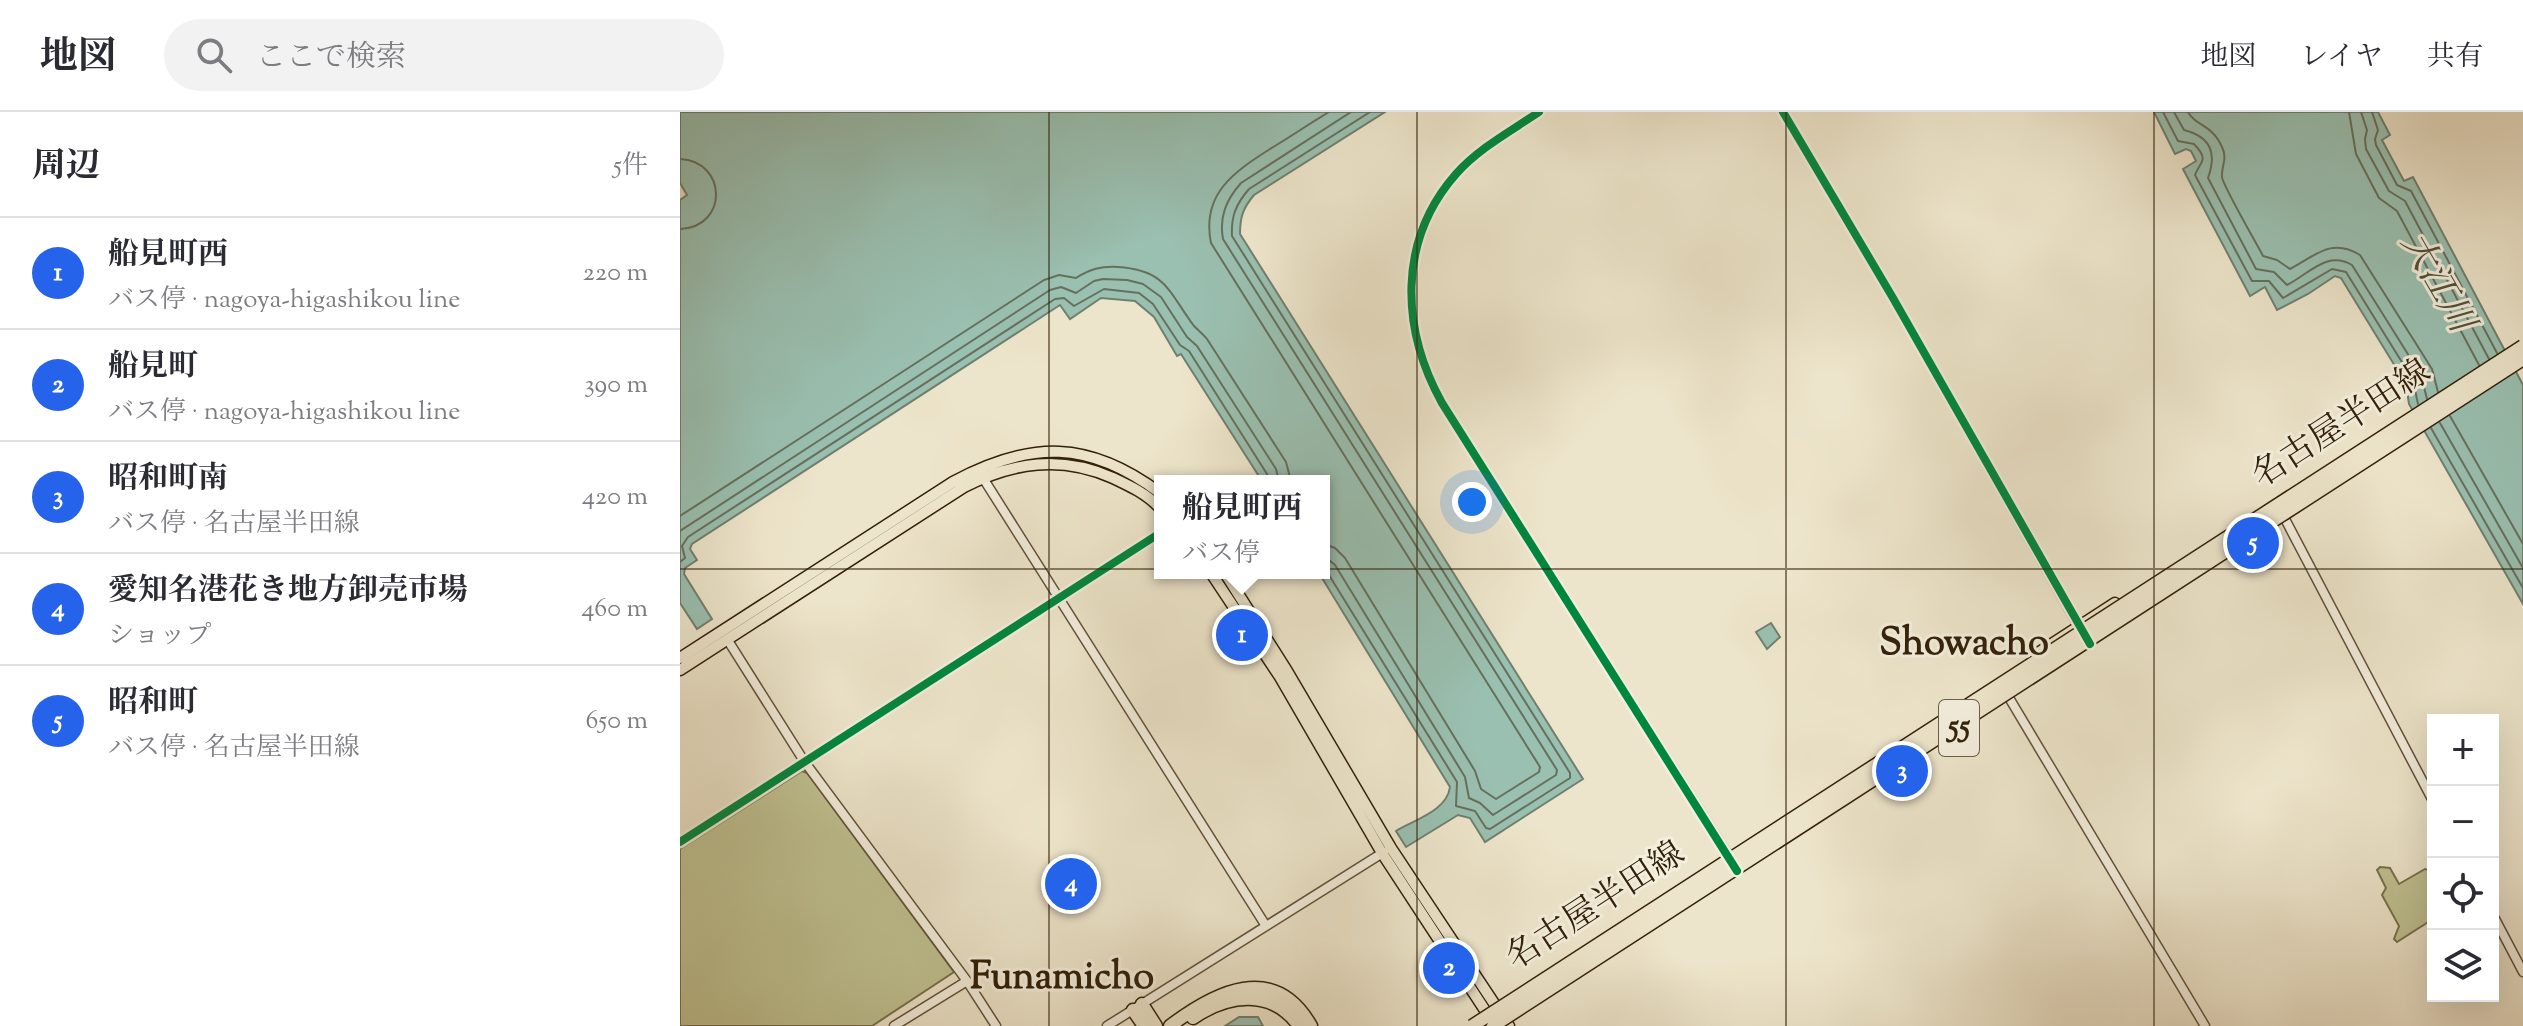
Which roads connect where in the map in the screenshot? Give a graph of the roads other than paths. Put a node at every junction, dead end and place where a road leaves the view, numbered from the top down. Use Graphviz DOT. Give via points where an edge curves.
graph roads {
  1 [pos="1539,112"];
  2 [pos="1783,112"];
  3 [pos="2523,344"];
  4 [pos="2521,363"];
  5 [pos="983,478"];
  6 [pos="1154,489"];
  7 [pos="1154,503"];
  8 [pos="2284,517"];
  9 [pos="1154,537"];
  10 [pos="1215,579"];
  11 [pos="1229,579"];
  12 [pos="1058,599"];
  13 [pos="2078,626"];
  14 [pos="727,639"];
  15 [pos="2090,644"];
  16 [pos="680,658"];
  17 [pos="680,670"];
  18 [pos="2008,696"];
  19 [pos="804,761"];
  20 [pos="2427,790"];
  21 [pos="680,842"];
  22 [pos="1386,850"];
  23 [pos="1728,855"];
  24 [pos="1737,871"];
  25 [pos="1266,926"];
  26 [pos="2499,926"];
  27 [pos="2523,972"];
  28 [pos="967,981"];
  29 [pos="1138,1007"];
  30 [pos="1492,1010"];
  31 [pos="1501,1024"];
  32 [pos="894,1026"];
  33 [pos="996,1026"];
  34 [pos="1107,1026"];
  35 [pos="1144,1026"];
  36 [pos="1156,1026"];
  37 [pos="1170,1026"];
  38 [pos="1183,1026"];
  39 [pos="1299,1026"];
  40 [pos="1311,1026"];
  41 [pos="1469,1026"];
  42 [pos="2205,1026"];
  1 -- 23 [label="street" via="1471,158 1433,206 1410,281 1416,343 1442,403"];
  2 -- 13 [label="street"];
  3 -- 13 [label="main road, 名古屋半田線 / 55, bridge"];
  3 -- 41 [label="highway, bridge"];
  4 -- 8 [label="main road, 名古屋半田線 / 55, bridge"];
  4 -- 31 [label="highway, bridge"];
  5 -- 7 [label="main road" via="1012,467 1054,463 1134,488"];
  5 -- 12 [label="street"];
  5 -- 14 [label="main road"];
  6 -- 16 [label="main road" via="1100,458 1042,452 1001,460 953,482"];
  8 -- 15 [label="main road, 名古屋半田線 / 55"];
  8 -- 20 [label="street"];
  9 -- 12 [label="street"];
  10 -- 22 [label="main road"];
  11 -- 22 [label="main road" via="1287,671"];
  12 -- 19 [label="street"];
  12 -- 25 [label="street"];
  13 -- 15 [label="street"];
  13 -- 23 [label="main road, 名古屋半田線 / 55"];
  14 -- 17 [label="main road"];
  14 -- 19 [label="street"];
  15 -- 18 [label="main road, 名古屋半田線 / 55"];
  18 -- 24 [label="main road, 名古屋半田線 / 55"];
  18 -- 42 [label="street"];
  19 -- 21 [label="street"];
  19 -- 28 [label="street"];
  22 -- 25 [label="street"];
  22 -- 30 [label="main road"];
  23 -- 24 [label="street"];
  23 -- 30 [label="main road, 名古屋半田線 / 55"];
  24 -- 31 [label="main road, 名古屋半田線 / 55"];
  25 -- 29 [label="street"];
  26 -- 27 [label="street"];
  28 -- 32 [label="street"];
  28 -- 33 [label="street"];
  29 -- 34 [label="street"];
  29 -- 35 [label="highway"];
  29 -- 36 [label="highway"];
  30 -- 31 [label="main road"];
  30 -- 41 [label="main road, 名古屋半田線 / 55"];
  37 -- 40 [label="highway" via="1215,996 1250,987 1282,996"];
  38 -- 39 [label="highway" via="1221,1003 1253,998 1283,1008"];
}
